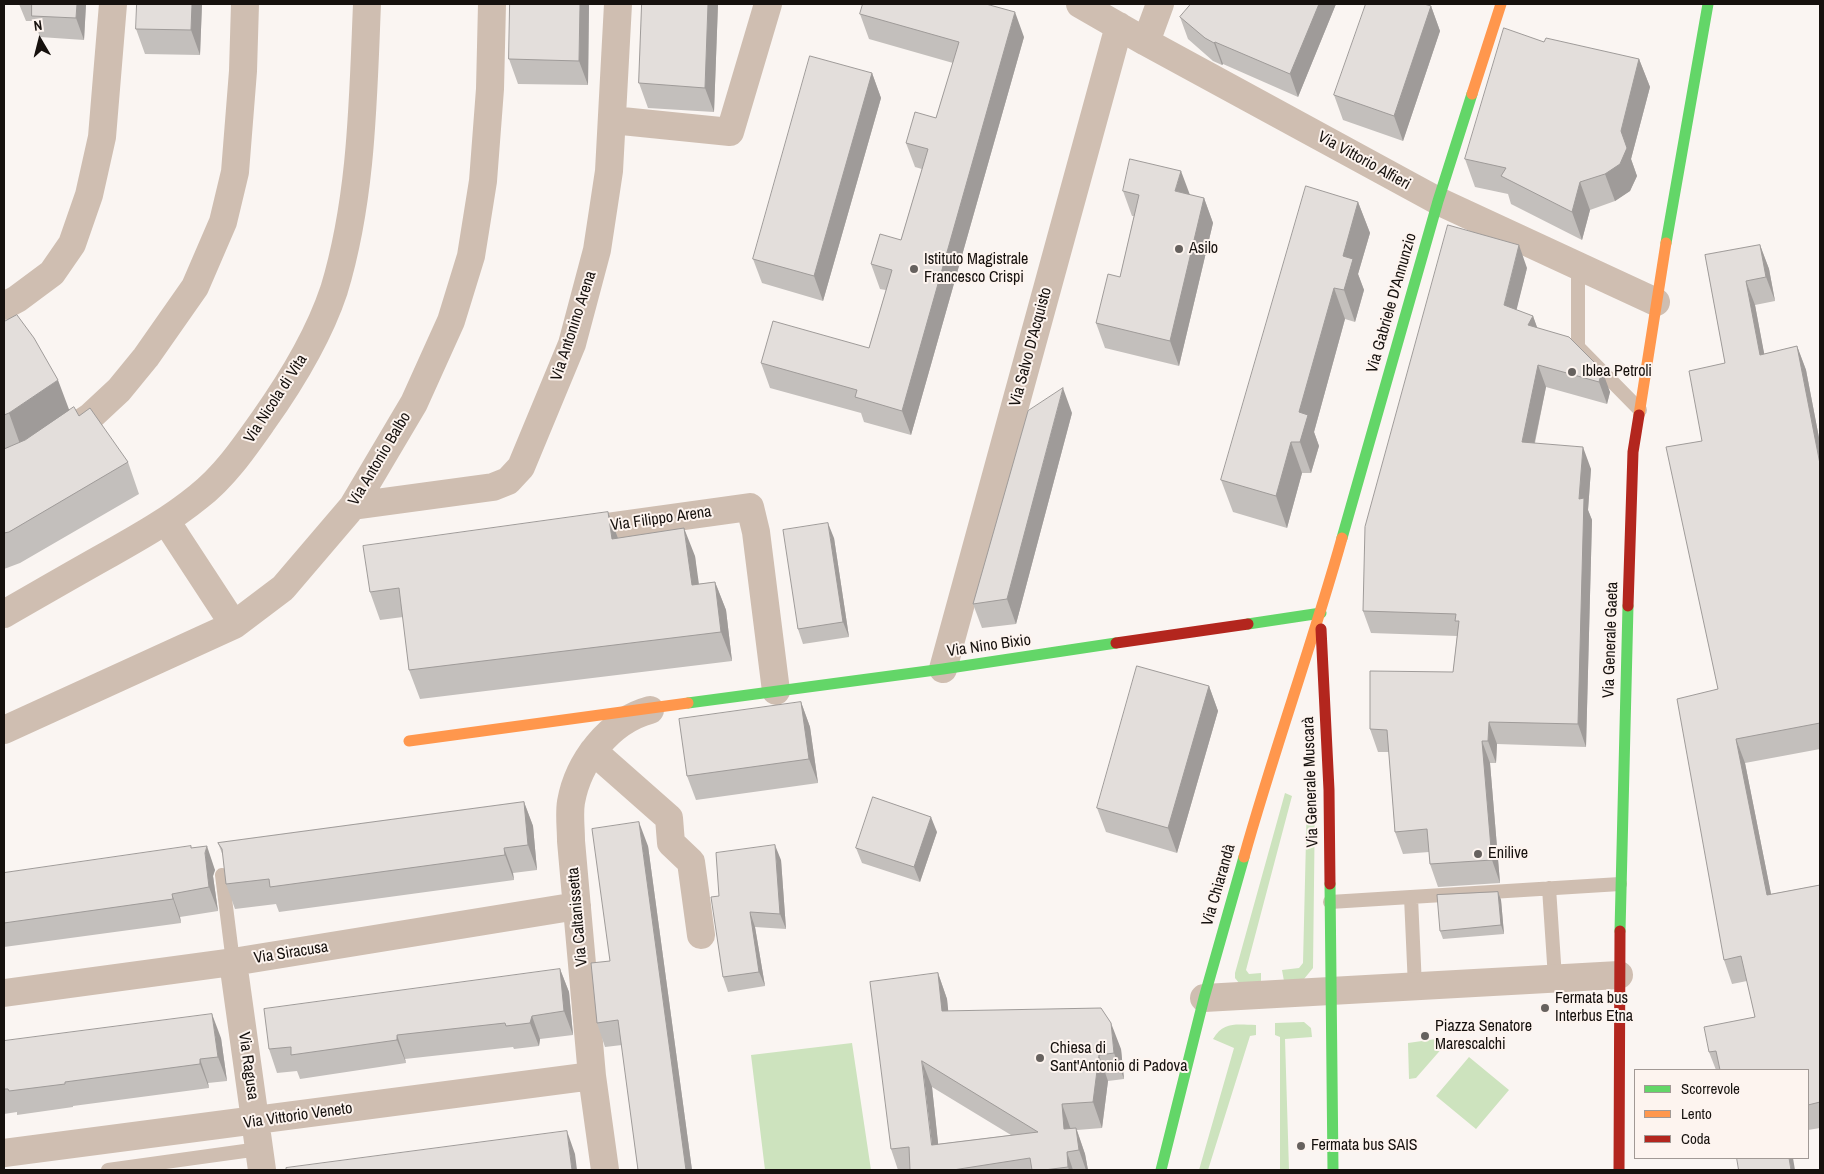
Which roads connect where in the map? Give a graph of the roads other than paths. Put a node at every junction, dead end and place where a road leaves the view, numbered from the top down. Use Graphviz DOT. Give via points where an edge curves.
graph roads {
  1 [pos="113,4"];
  2 [pos="245,4"];
  3 [pos="367,4"];
  4 [pos="492,4"];
  5 [pos="618,4"];
  6 [pos="768,4"];
  7 [pos="1080,4"];
  8 [pos="1160,4"];
  9 [pos="1502,4"];
  10 [pos="1708,4"];
  11 [pos="1119,26"];
  12 [pos="1146,42"];
  13 [pos="612,120"];
  14 [pos="1438,201"];
  15 [pos="1578,266"];
  16 [pos="1656,302"];
  17 [pos="4,306"];
  18 [pos="1640,410"];
  19 [pos="4,469"];
  20 [pos="353,506"];
  21 [pos="166,521"];
  22 [pos="554,534"];
  23 [pos="1321,613"];
  24 [pos="4,614"];
  25 [pos="234,624"];
  26 [pos="943,669"];
  27 [pos="776,691"];
  28 [pos="661,707"];
  29 [pos="4,730"];
  30 [pos="408,741"];
  31 [pos="593,752"];
  32 [pos="222,875"];
  33 [pos="1620,884"];
  34 [pos="1549,888"];
  35 [pos="1411,897"];
  36 [pos="1330,902"];
  37 [pos="577,906"];
  38 [pos="701,935"];
  39 [pos="233,962"];
  40 [pos="1619,975"];
  41 [pos="1555,978"];
  42 [pos="1415,987"];
  43 [pos="1330,991"];
  44 [pos="4,993"];
  45 [pos="1204,998"];
  46 [pos="592,1076"];
  47 [pos="255,1121"];
  48 [pos="4,1153"];
  49 [pos="261,1159"];
  50 [pos="108,1170"];
  51 [pos="605,1170"];
  52 [pos="1161,1170"];
  53 [pos="1333,1170"];
  54 [pos="1619,1170"];
  1 -- 17 [label="street" via="102,137 90,195 72,244 52,273"];
  2 -- 19 [label="street" via="235,172 224,222 195,287 119,390 90,417 28,458"];
  3 -- 21 [label="street, Via Nicola di Vita" via="356,180 333,290 311,344 285,391 239,456 200,496"];
  4 -- 20 [label="street, Via Antonio Balbo" via="484,172 471,256 451,321 414,403"];
  5 -- 13 [label="street, Via Antonino Arena"];
  6 -- 13 [label="street" via="730,132"];
  7 -- 11 [label="street, Via Vittorio Alfieri"];
  8 -- 12 [label="street"];
  9 -- 14 [label="main road, Via Gabriele D'Annunzio"];
  10 -- 16 [label="main road, Via Generale Gaeta"];
  11 -- 12 [label="street, Via Vittorio Alfieri"];
  11 -- 26 [label="street, Via Salvo D'Acquisto"];
  12 -- 14 [label="street, Via Vittorio Alfieri"];
  13 -- 20 [label="street, Via Antonino Arena" via="609,171 597,250 572,344 521,468 508,481 493,487"];
  14 -- 15 [label="street, Via Vittorio Alfieri"];
  14 -- 23 [label="main road, Via Gabriele D'Annunzio"];
  15 -- 16 [label="street, Via Vittorio Alfieri"];
  15 -- 18 [label="lane" via="1578,347"];
  16 -- 18 [label="main road, Via Generale Gaeta"];
  18 -- 33 [label="main road, Via Generale Gaeta" via="1633,452"];
  20 -- 25 [label="street, Via Antonio Balbo" via="284,588"];
  21 -- 24 [label="street, Via Nicola di Vita"];
  21 -- 25 [label="street"];
  22 -- 27 [label="street, Via Filippo Arena" via="750,507"];
  23 -- 26 [label="main road, Via Nino Bixio"];
  23 -- 36 [label="main road, Via Generale Muscarà"];
  23 -- 45 [label="main road, Via Chiarandà" via="1266,779"];
  25 -- 29 [label="street, Via Antonio Balbo"];
  26 -- 27 [label="main road, Via Nino Bixio"];
  27 -- 28 [label="main road, Via Nino Bixio"];
  28 -- 30 [label="main road, Via Nino Bixio"];
  28 -- 31 [label="street, Via Caltanissetta" via="626,721"];
  31 -- 37 [label="street, Via Caltanissetta" via="581,770 571,803"];
  31 -- 38 [label="street" via="670,818 671,842 691,862"];
  32 -- 39 [label="lane"];
  33 -- 34 [label="lane"];
  33 -- 40 [label="main road, Via Generale Gaeta"];
  34 -- 35 [label="lane"];
  34 -- 41 [label="lane"];
  35 -- 36 [label="lane"];
  35 -- 42 [label="lane"];
  36 -- 43 [label="main road, Via Generale Muscarà"];
  37 -- 39 [label="street, Via Siracusa"];
  37 -- 46 [label="street, Via Caltanissetta"];
  39 -- 44 [label="street, Via Siracusa"];
  39 -- 47 [label="street, Via Ragusa"];
  40 -- 41 [label="street"];
  40 -- 54 [label="main road, Via Generale Gaeta"];
  41 -- 42 [label="street"];
  42 -- 43 [label="street"];
  43 -- 45 [label="street"];
  43 -- 53 [label="main road, Via Generale Muscarà"];
  45 -- 52 [label="main road, Via Chiarandà"];
  46 -- 47 [label="street, Via Vittorio Veneto"];
  46 -- 51 [label="street, Via Caltanissetta"];
  47 -- 48 [label="street, Via Vittorio Veneto"];
  47 -- 49 [label="street, Via Ragusa"];
  49 -- 50 [label="lane"];
}
